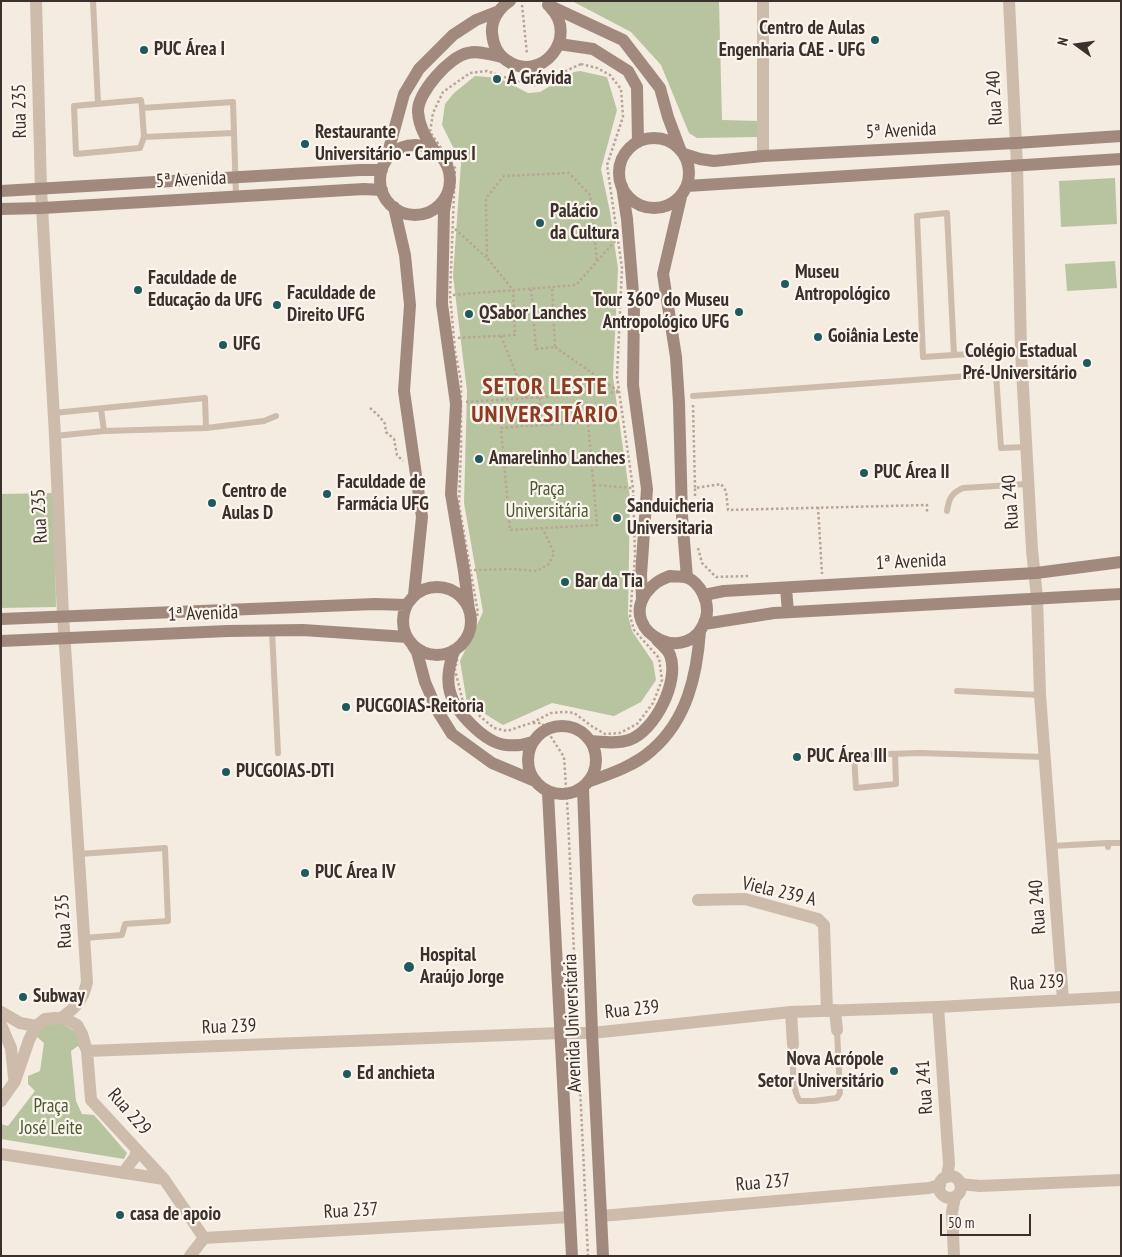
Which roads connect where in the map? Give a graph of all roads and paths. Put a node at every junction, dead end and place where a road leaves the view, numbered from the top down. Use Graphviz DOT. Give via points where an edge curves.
graph roads {
  1 [pos="36,1"];
  2 [pos="93,1"];
  3 [pos="521,1"];
  4 [pos="763,1"];
  5 [pos="1008,1"];
  6 [pos="545,3"];
  7 [pos="505,5"];
  8 [pos="559,44"];
  9 [pos="502,57"];
  10 [pos="529,68"];
  11 [pos="531,85"];
  12 [pos="98,104"];
  13 [pos="142,108"];
  14 [pos="234,133"];
  15 [pos="1121,136"];
  16 [pos="144,137"];
  17 [pos="638,142"];
  18 [pos="1016,143"];
  19 [pos="434,150"];
  20 [pos="682,151"];
  21 [pos="763,156"];
  22 [pos="1121,159"];
  23 [pos="384,165"];
  24 [pos="1017,165"];
  25 [pos="236,177"];
  26 [pos="622,186"];
  27 [pos="41,188"];
  28 [pos="1,190"];
  29 [pos="382,190"];
  30 [pos="684,191"];
  31 [pos="447,195"];
  32 [pos="236,196"];
  33 [pos="394,207"];
  34 [pos="42,208"];
  35 [pos="1,209"];
  36 [pos="452,226"];
  37 [pos="617,239"];
  38 [pos="487,258"];
  39 [pos="597,262"];
  40 [pos="552,287"];
  41 [pos="531,289"];
  42 [pos="513,290"];
  43 [pos="450,295"];
  44 [pos="501,336"];
  45 [pos="454,338"];
  46 [pos="555,347"];
  47 [pos="1021,351"];
  48 [pos="954,355"];
  49 [pos="619,392"];
  50 [pos="693,396"];
  51 [pos="526,398"];
  52 [pos="540,398"];
  53 [pos="461,402"];
  54 [pos="100,408"];
  55 [pos="370,408"];
  56 [pos="54,413"];
  57 [pos="276,416"];
  58 [pos="541,425"];
  59 [pos="206,428"];
  60 [pos="104,431"];
  61 [pos="55,436"];
  62 [pos="1026,447"];
  63 [pos="414,459"];
  64 [pos="1028,484"];
  65 [pos="594,485"];
  66 [pos="633,488"];
  67 [pos="695,497"];
  68 [pos="818,507"];
  69 [pos="948,511"];
  70 [pos="927,512"];
  71 [pos="543,528"];
  72 [pos="696,540"];
  73 [pos="1121,562"];
  74 [pos="470,570"];
  75 [pos="1036,573"];
  76 [pos="753,576"];
  77 [pos="687,578"];
  78 [pos="823,586"];
  79 [pos="786,588"];
  80 [pos="1121,594"];
  81 [pos="704,595"];
  82 [pos="1037,597"];
  83 [pos="642,598"];
  84 [pos="410,600"];
  85 [pos="469,610"];
  86 [pos="788,612"];
  87 [pos="63,616"];
  88 [pos="1,619"];
  89 [pos="702,628"];
  90 [pos="272,631"];
  91 [pos="407,637"];
  92 [pos="64,638"];
  93 [pos="658,640"];
  94 [pos="1,641"];
  95 [pos="454,650"];
  96 [pos="957,691"];
  97 [pos="1040,695"];
  98 [pos="531,723"];
  99 [pos="547,730"];
  100 [pos="591,741"];
  101 [pos="533,742"];
  102 [pos="278,754"];
  103 [pos="896,754"];
  104 [pos="1045,757"];
  105 [pos="535,781"];
  106 [pos="586,785"];
  107 [pos="548,793"];
  108 [pos="567,795"];
  109 [pos="1121,843"];
  110 [pos="1052,846"];
  111 [pos="79,854"];
  112 [pos="698,900"];
  113 [pos="84,938"];
  114 [pos="1121,997"];
  115 [pos="1063,1000"];
  116 [pos="938,1007"];
  117 [pos="831,1010"];
  118 [pos="1,1012"];
  119 [pos="791,1012"];
  120 [pos="60,1019"];
  121 [pos="1,1025"];
  122 [pos="36,1026"];
  123 [pos="836,1030"];
  124 [pos="592,1032"];
  125 [pos="561,1033"];
  126 [pos="578,1033"];
  127 [pos="793,1045"];
  128 [pos="87,1051"];
  129 [pos="15,1080"];
  130 [pos="1,1100"];
  131 [pos="137,1150"];
  132 [pos="1,1154"];
  133 [pos="122,1173"];
  134 [pos="164,1179"];
  135 [pos="1121,1180"];
  136 [pos="948,1185"];
  137 [pos="601,1216"];
  138 [pos="570,1217"];
  139 [pos="204,1238"];
  140 [pos="190,1256"];
  141 [pos="572,1256"];
  142 [pos="588,1256"];
  143 [pos="602,1256"];
  144 [pos="954,1256"];
  1 -- 27 [label="street, Rua 235"];
  2 -- 12 [label="lane"];
  3 -- 10 [label="path"];
  4 -- 21 [label="street"];
  5 -- 18 [label="street, Rua 240"];
  6 -- 8 [label="main road" via="560,23"];
  6 -- 20 [label="main road" via="624,40 660,88"];
  7 -- 9 [label="main road" via="494,20 492,30 496,49"];
  7 -- 23 [label="main road" via="453,35 419,70 404,94"];
  8 -- 10 [label="main road" via="544,63"];
  8 -- 17 [label="main road" via="593,49 628,71 637,87"];
  9 -- 10 [label="main road" via="510,63"];
  9 -- 19 [label="main road" via="467,53 453,60 425,88 417,110 421,129"];
  10 -- 11 [label="path"];
  11 -- 36 [label="path" via="487,71 470,73 443,92 433,113 430,132 455,168"];
  11 -- 37 [label="path" via="581,64 610,75 620,89 623,117 607,165"];
  12 -- 13 [label="lane" via="140,100"];
  12 -- 16 [label="lane" via="74,106 76,154 140,148"];
  13 -- 14 [label="lane" via="233,102"];
  13 -- 16 [label="lane"];
  14 -- 16 [label="lane"];
  14 -- 25 [label="lane"];
  15 -- 18 [label="main road, 5ª Avenida"];
  17 -- 20 [label="main road" via="661,138"];
  17 -- 26 [label="main road" via="627,152 620,166"];
  18 -- 21 [label="main road, 5ª Avenida"];
  18 -- 24 [label="street, Rua 240"];
  19 -- 23 [label="main road" via="413,145 398,150"];
  19 -- 31 [label="main road" via="450,175"];
  20 -- 21 [label="main road, 5ª Avenida" via="714,161"];
  20 -- 30 [label="main road" via="689,167"];
  22 -- 24 [label="main road"];
  23 -- 25 [label="main road, 5ª Avenida" via="360,170"];
  23 -- 29 [label="main road" via="380,180"];
  24 -- 30 [label="main road"];
  24 -- 47 [label="street, Rua 240"];
  25 -- 27 [label="main road, 5ª Avenida"];
  25 -- 32 [label="lane"];
  26 -- 30 [label="main road" via="632,200 648,208 674,203"];
  26 -- 83 [label="main road" via="634,305 633,385 647,490"];
  27 -- 28 [label="main road, 5ª Avenida"];
  27 -- 34 [label="street, Rua 235"];
  29 -- 32 [label="main road, 5ª Avenida"];
  29 -- 33 [label="main road"];
  30 -- 77 [label="main road" via="663,274 676,357"];
  31 -- 33 [label="main road" via="433,210 423,214 402,213"];
  31 -- 85 [label="main road" via="442,304 456,404 451,494"];
  32 -- 34 [label="main road, 5ª Avenida"];
  33 -- 63 [label="main road" via="406,255 410,304 404,391"];
  34 -- 35 [label="main road, 5ª Avenida"];
  34 -- 56 [label="street, Rua 235"];
  36 -- 38 [label="path"];
  36 -- 43 [label="path"];
  37 -- 39 [label="path"];
  37 -- 49 [label="path" via="622,268"];
  38 -- 39 [label="path" via="486,198 504,176 569,173 590,195"];
  38 -- 42 [label="path"];
  39 -- 40 [label="path" via="576,286"];
  40 -- 41 [label="path"];
  40 -- 46 [label="path"];
  41 -- 42 [label="path"];
  41 -- 46 [label="path" via="536,349"];
  42 -- 43 [label="path"];
  42 -- 44 [label="path" via="515,335"];
  43 -- 45 [label="path"];
  44 -- 45 [label="path"];
  44 -- 51 [label="path"];
  45 -- 53 [label="path"];
  46 -- 49 [label="path"];
  47 -- 48 [label="lane"];
  47 -- 62 [label="street, Rua 240"];
  48 -- 48 [label="lane" via="923,357 917,216 947,213"];
  49 -- 52 [label="path"];
  49 -- 66 [label="path"];
  50 -- 62 [label="lane" via="996,374 1001,448"];
  51 -- 52 [label="path"];
  51 -- 53 [label="path"];
  52 -- 58 [label="path"];
  53 -- 74 [label="path" via="459,506"];
  54 -- 56 [label="lane"];
  54 -- 59 [label="lane" via="205,398"];
  54 -- 60 [label="lane"];
  55 -- 63 [label="path" via="394,439 400,459"];
  56 -- 61 [label="street, Rua 235"];
  57 -- 59 [label="lane" via="264,421"];
  58 -- 65 [label="path" via="588,422"];
  58 -- 71 [label="path" via="501,428 510,530"];
  59 -- 60 [label="lane"];
  60 -- 61 [label="lane"];
  61 -- 87 [label="street, Rua 235"];
  62 -- 64 [label="street, Rua 240"];
  63 -- 84 [label="main road" via="422,517"];
  64 -- 69 [label="lane" via="963,488 949,498"];
  64 -- 75 [label="street, Rua 240"];
  65 -- 66 [label="path"];
  65 -- 71 [label="path" via="597,525"];
  66 -- 98 [label="path" via="635,556 630,616 634,630 658,658 662,680 653,704 637,724 620,733 605,734 574,713 551,713"];
  67 -- 68 [label="path" via="695,488 721,484 726,491 728,510"];
  68 -- 70 [label="path" via="927,505"];
  68 -- 78 [label="path"];
  71 -- 74 [label="path" via="554,553 549,564 537,571"];
  72 -- 76 [label="path" via="702,563 716,577"];
  73 -- 75 [label="main road, 1ª Avenida"];
  74 -- 98 [label="path" via="478,613 458,655 455,670 462,702 494,728 507,731"];
  75 -- 78 [label="main road, 1ª Avenida"];
  75 -- 82 [label="street, Rua 240"];
  77 -- 81 [label="main road"];
  77 -- 83 [label="main road" via="670,576 661,579"];
  78 -- 79 [label="main road, 1ª Avenida"];
  79 -- 81 [label="main road, 1ª Avenida"];
  79 -- 86 [label="main road"];
  80 -- 82 [label="main road"];
  81 -- 89 [label="main road" via="707,615"];
  82 -- 86 [label="main road"];
  82 -- 97 [label="street, Rua 240"];
  83 -- 93 [label="main road" via="643,624"];
  84 -- 85 [label="main road" via="423,589 445,588 456,592"];
  84 -- 87 [label="main road, 1ª Avenida"];
  84 -- 91 [label="main road" via="403,616"];
  85 -- 95 [label="main road" via="468,633"];
  86 -- 89 [label="main road"];
  87 -- 88 [label="main road, 1ª Avenida"];
  87 -- 92 [label="street, Rua 235"];
  89 -- 93 [label="main road" via="685,642 673,644"];
  89 -- 106 [label="main road" via="691,691 679,719 652,750 618,771"];
  90 -- 91 [label="main road, 1ª Avenida"];
  90 -- 92 [label="main road, 1ª Avenida"];
  90 -- 102 [label="lane"];
  91 -- 95 [label="main road" via="414,646 433,655"];
  91 -- 105 [label="main road" via="417,652 437,710 452,734 492,763"];
  92 -- 94 [label="main road, 1ª Avenida"];
  92 -- 111 [label="street, Rua 235"];
  93 -- 100 [label="main road" via="670,654 672,670 670,690 656,715 645,731 631,740 615,743"];
  95 -- 101 [label="main road" via="449,664 449,690 471,726 499,744"];
  96 -- 97 [label="lane"];
  97 -- 104 [label="street, Rua 240"];
  98 -- 99 [label="path" via="542,723"];
  99 -- 100 [label="main road" via="573,727"];
  99 -- 101 [label="main road"];
  99 -- 108 [label="path" via="564,757"];
  100 -- 106 [label="main road, Avenida Universitária" via="597,761 595,772"];
  101 -- 105 [label="main road" via="528,762"];
  103 -- 103 [label="lane" via="854,755 856,788 896,784"];
  103 -- 104 [label="lane"];
  104 -- 110 [label="street, Rua 240"];
  105 -- 107 [label="main road"];
  106 -- 108 [label="main road"];
  106 -- 124 [label="main road, Avenida Universitária"];
  107 -- 108 [label="main road"];
  107 -- 125 [label="main road, Avenida Universitária"];
  108 -- 126 [label="path"];
  109 -- 110 [label="lane"];
  110 -- 115 [label="street, Rua 240"];
  111 -- 113 [label="street, Rua 235"];
  111 -- 113 [label="lane" via="165,848 168,921 125,924 122,936"];
  112 -- 117 [label="street, Viela 239 A" via="745,900 818,919 824,926"];
  113 -- 120 [label="street, Rua 235" via="87,982 84,994"];
  114 -- 115 [label="street, Rua 239"];
  115 -- 116 [label="street, Rua 239"];
  116 -- 117 [label="street, Rua 239"];
  116 -- 136 [label="street, Rua 241"];
  117 -- 119 [label="street, Rua 239"];
  117 -- 123 [label="street, Viela 239 A"];
  118 -- 122 [label="street" via="20,1023"];
  119 -- 124 [label="street, Rua 239"];
  119 -- 127 [label="street"];
  120 -- 122 [label="street" via="45,1019"];
  120 -- 128 [label="street, Rua 229" via="77,1025"];
  121 -- 129 [label="street" via="11,1048"];
  122 -- 129 [label="street"];
  123 -- 127 [label="lane" via="840,1093 837,1098 814,1102 800,1101 796,1097"];
  124 -- 126 [label="street, Rua 239"];
  124 -- 137 [label="main road, Avenida Universitária"];
  125 -- 126 [label="street, Rua 239"];
  125 -- 128 [label="street, Rua 239"];
  125 -- 138 [label="main road, Avenida Universitária"];
  126 -- 142 [label="path"];
  128 -- 131 [label="street, Rua 229" via="91,1100"];
  129 -- 130 [label="street"];
  131 -- 133 [label="street"];
  131 -- 134 [label="street, Rua 229"];
  132 -- 133 [label="street"];
  133 -- 134 [label="street"];
  134 -- 139 [label="street"];
  135 -- 136 [label="street, Rua 237"];
  136 -- 137 [label="street, Rua 237"];
  136 -- 144 [label="street, Rua 241"];
  137 -- 143 [label="main road, Avenida Universitária"];
  138 -- 139 [label="street, Rua 237"];
  138 -- 141 [label="main road, Avenida Universitária"];
  139 -- 140 [label="street"];
}
